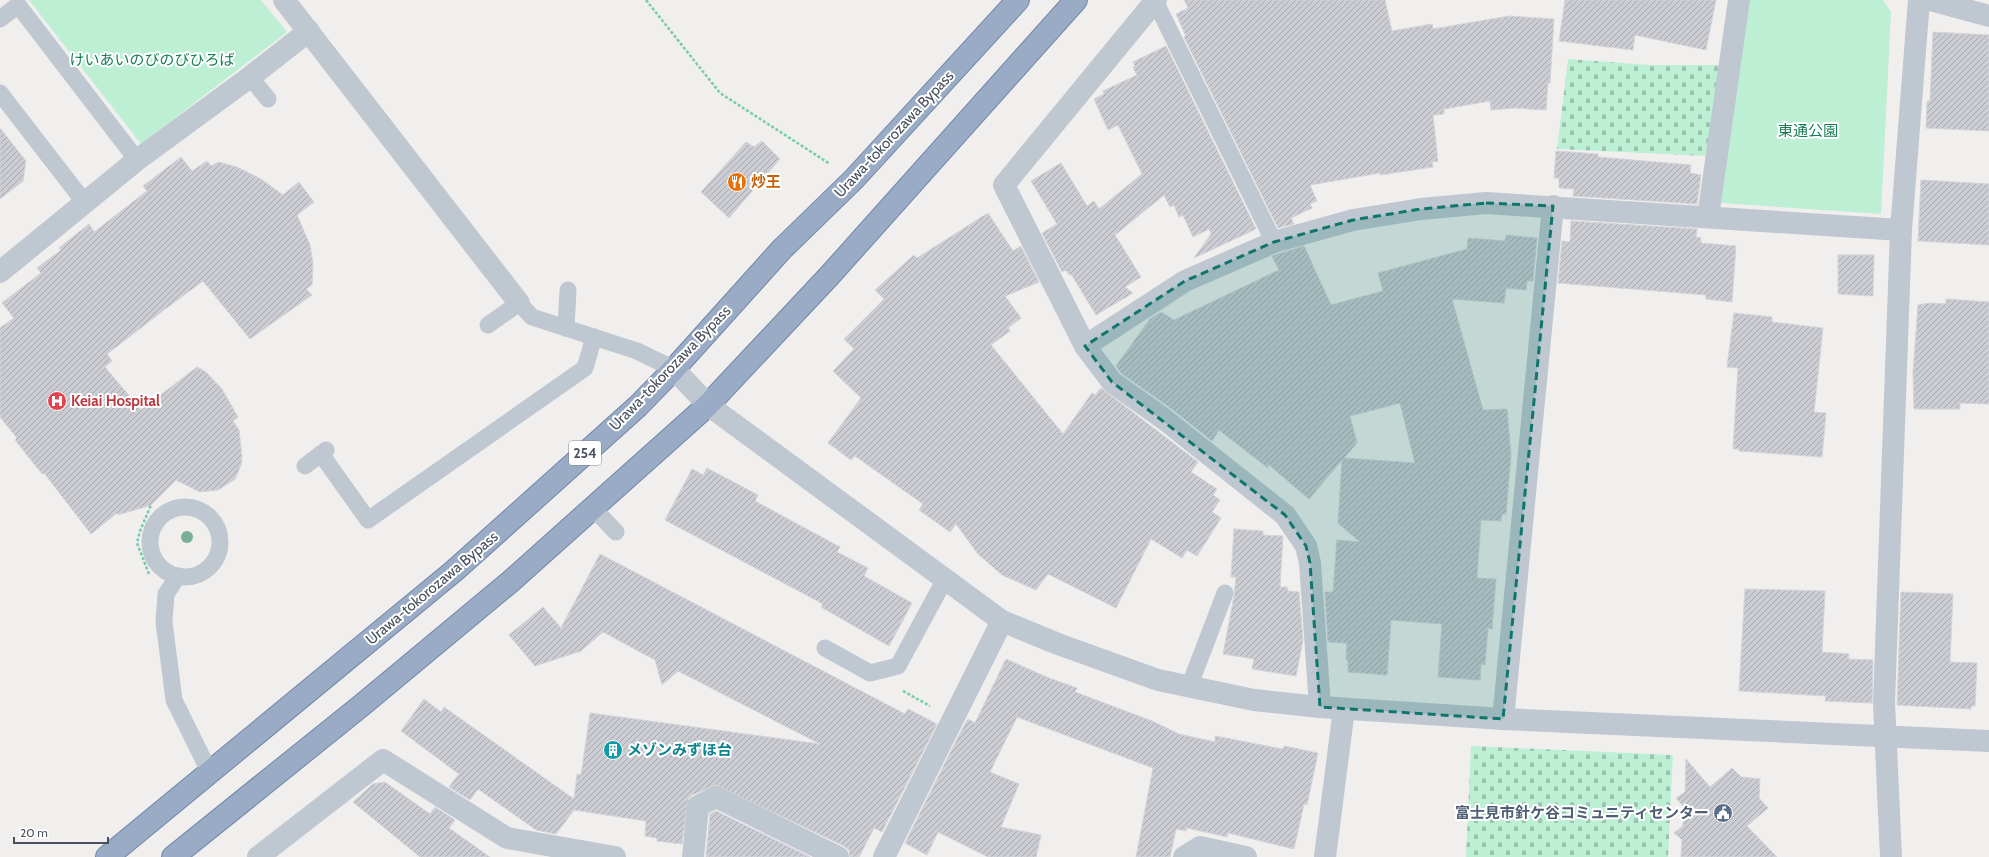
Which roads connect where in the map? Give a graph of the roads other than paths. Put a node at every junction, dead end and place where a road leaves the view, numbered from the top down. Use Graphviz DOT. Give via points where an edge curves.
graph roads {
  1 [pos="284,0"];
  2 [pos="1018,0"];
  3 [pos="1076,0"];
  4 [pos="1156,0"];
  5 [pos="1739,0"];
  6 [pos="1918,0"];
  7 [pos="1930,0"];
  8 [pos="1989,16"];
  9 [pos="0,19"];
  10 [pos="309,31"];
  11 [pos="250,77"];
  12 [pos="0,93"];
  13 [pos="268,99"];
  14 [pos="137,160"];
  15 [pos="85,203"];
  16 [pos="1553,206"];
  17 [pos="1708,217"];
  18 [pos="1901,230"];
  19 [pos="1274,242"];
  20 [pos="0,272"];
  21 [pos="568,290"];
  22 [pos="519,303"];
  23 [pos="488,325"];
  24 [pos="566,328"];
  25 [pos="594,337"];
  26 [pos="1085,346"];
  27 [pos="674,369"];
  28 [pos="708,405"];
  29 [pos="306,466"];
  30 [pos="593,508"];
  31 [pos="616,532"];
  32 [pos="178,576"];
  33 [pos="944,579"];
  34 [pos="1225,593"];
  35 [pos="1002,622"];
  36 [pos="826,648"];
  37 [pos="1189,687"];
  38 [pos="1320,707"];
  39 [pos="1344,709"];
  40 [pos="1503,719"];
  41 [pos="1885,737"];
  42 [pos="1989,741"];
  43 [pos="210,772"];
  44 [pos="107,857"];
  45 [pos="173,857"];
  46 [pos="258,857"];
  47 [pos="615,857"];
  48 [pos="693,857"];
  49 [pos="838,857"];
  50 [pos="884,857"];
  51 [pos="1184,857"];
  52 [pos="1246,857"];
  53 [pos="1325,857"];
  54 [pos="1891,857"];
  1 -- 10 [label="street"];
  2 -- 27 [label="highway, Urawa-tokorozawa Bypass / 254" via="854,179 782,250"];
  3 -- 28 [label="highway" via="830,275"];
  4 -- 19 [label="lane"];
  4 -- 26 [label="street" via="1004,185"];
  5 -- 17 [label="street"];
  6 -- 18 [label="street"];
  7 -- 8 [label="street"];
  9 -- 14 [label="lane" via="18,5"];
  10 -- 11 [label="street"];
  10 -- 22 [label="street"];
  11 -- 13 [label="lane"];
  11 -- 14 [label="street"];
  12 -- 15 [label="lane"];
  14 -- 15 [label="street"];
  15 -- 20 [label="street"];
  16 -- 17 [label="street"];
  16 -- 19 [label="street" via="1486,203 1421,209 1353,220"];
  16 -- 40 [label="street"];
  17 -- 18 [label="street"];
  18 -- 41 [label="street" via="1884,704"];
  19 -- 26 [label="street" via="1185,281"];
  21 -- 24 [label="lane"];
  22 -- 23 [label="lane"];
  22 -- 24 [label="lane" via="532,317"];
  24 -- 25 [label="lane"];
  25 -- 27 [label="lane" via="637,351"];
  25 -- 29 [label="lane" via="585,368 368,520 323,452"];
  26 -- 38 [label="street" via="1112,382 1164,419 1285,515 1306,546 1310,563"];
  27 -- 28 [label="street"];
  27 -- 43 [label="highway, Urawa-tokorozawa Bypass / 254" via="638,406 454,571"];
  28 -- 30 [label="highway"];
  28 -- 33 [label="street"];
  30 -- 31 [label="lane"];
  30 -- 45 [label="highway" via="504,587 362,705"];
  32 -- 32 [label="lane" via="166,571 157,563 151,552 152,528 169,510 181,506 193,507 205,512 214,520 221,541 220,552 208,569 198,575"];
  32 -- 43 [label="lane" via="166,594 164,622 174,700"];
  33 -- 35 [label="street"];
  33 -- 36 [label="lane" via="898,666 870,673"];
  34 -- 37 [label="lane"];
  35 -- 37 [label="street" via="1158,680"];
  35 -- 50 [label="street"];
  37 -- 38 [label="street" via="1254,700"];
  38 -- 39 [label="street"];
  39 -- 40 [label="street"];
  39 -- 53 [label="street"];
  40 -- 41 [label="street"];
  41 -- 42 [label="street"];
  41 -- 54 [label="street"];
  43 -- 44 [label="highway, Urawa-tokorozawa Bypass / 254"];
  46 -- 47 [label="street" via="383,760 507,838"];
  48 -- 49 [label="street" via="698,806 716,797"];
  51 -- 52 [label="street" via="1200,847"];
}
